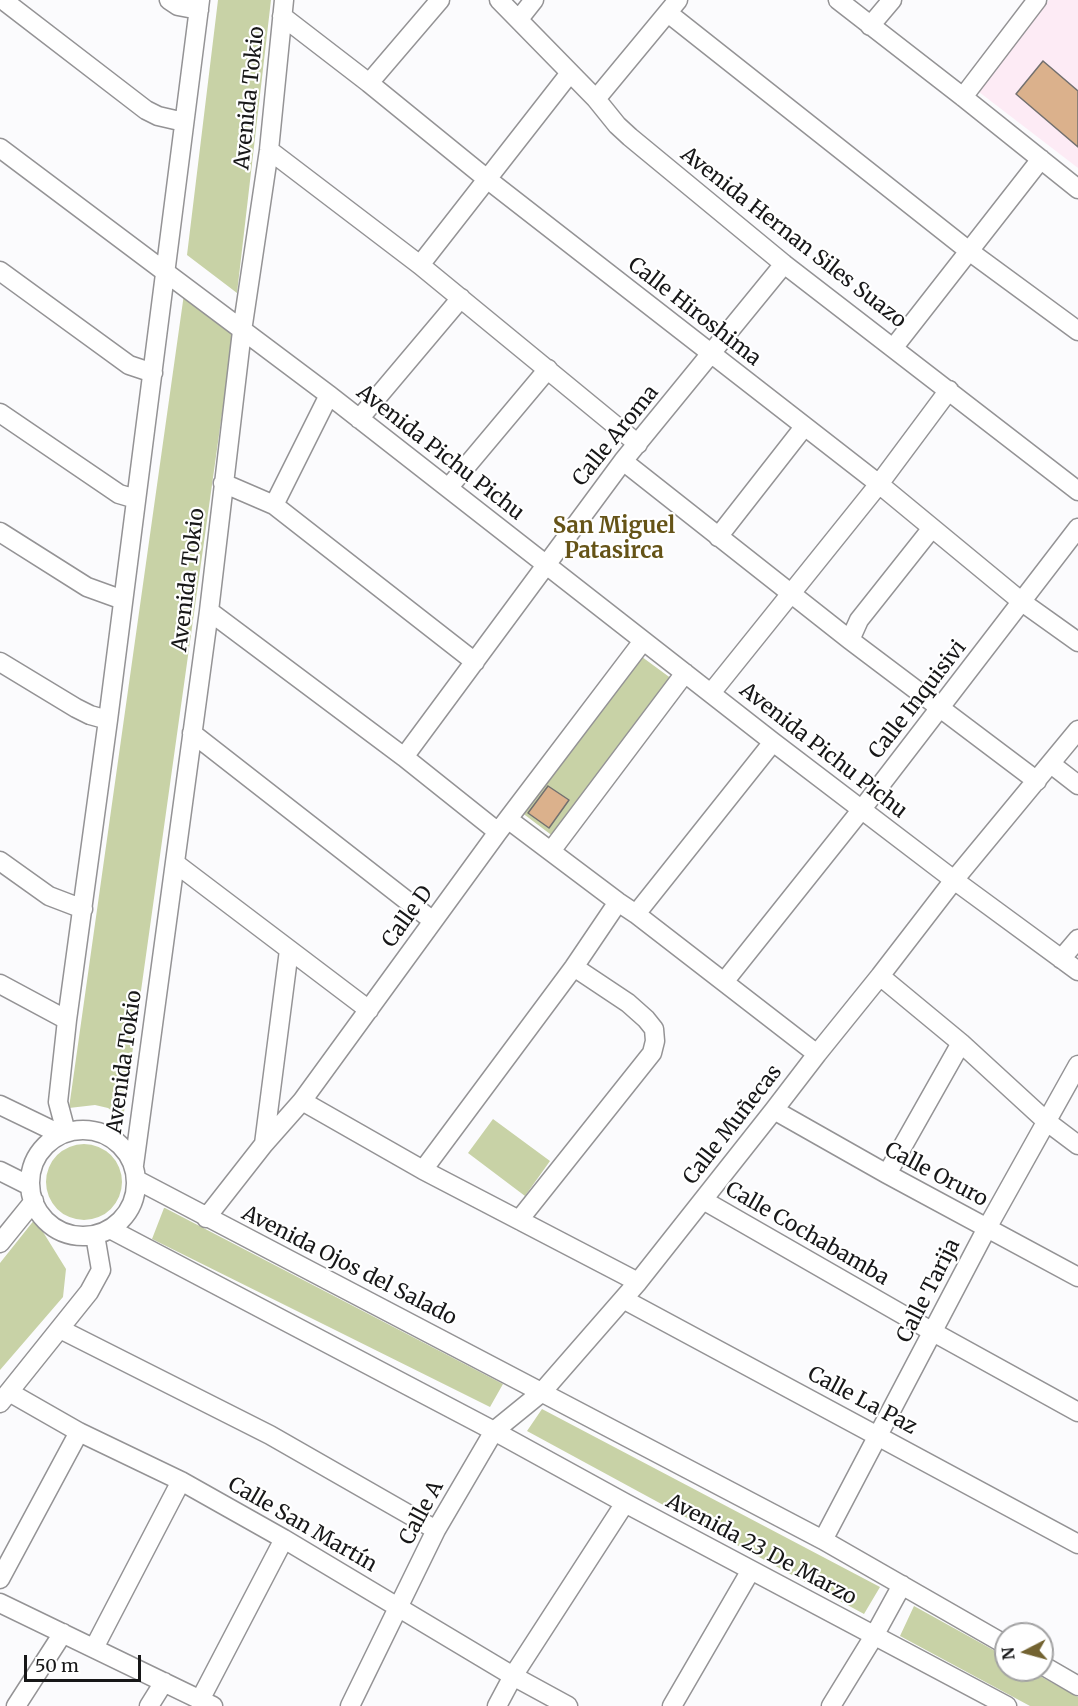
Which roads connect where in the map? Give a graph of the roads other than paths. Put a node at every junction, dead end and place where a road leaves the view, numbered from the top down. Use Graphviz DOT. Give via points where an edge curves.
graph roads {
  1 [pos="3,0"];
  2 [pos="169,0"];
  3 [pos="440,0"];
  4 [pos="499,0"];
  5 [pos="534,0"];
  6 [pos="838,0"];
  7 [pos="892,0"];
  8 [pos="1037,0"];
  9 [pos="199,5"];
  10 [pos="673,6"];
  11 [pos="283,8"];
  12 [pos="519,20"];
  13 [pos="870,26"];
  14 [pos="570,73"];
  15 [pos="369,84"];
  16 [pos="963,96"];
  17 [pos="596,99"];
  18 [pos="184,122"];
  19 [pos="269,150"];
  20 [pos="2,154"];
  21 [pos="1041,159"];
  22 [pos="487,179"];
  23 [pos="1078,189"];
  24 [pos="969,251"];
  25 [pos="784,264"];
  26 [pos="420,265"];
  27 [pos="0,271"];
  28 [pos="165,273"];
  29 [pos="461,298"];
  30 [pos="242,331"];
  31 [pos="1078,331"];
  32 [pos="894,347"];
  33 [pos="711,354"];
  34 [pos="548,369"];
  35 [pos="153,372"];
  36 [pos="949,390"];
  37 [pos="329,395"];
  38 [pos="0,413"];
  39 [pos="359,418"];
  40 [pos="804,427"];
  41 [pos="638,444"];
  42 [pos="623,461"];
  43 [pos="223,483"];
  44 [pos="879,484"];
  45 [pos="449,487"];
  46 [pos="1078,491"];
  47 [pos="136,499"];
  48 [pos="274,505"];
  49 [pos="932,528"];
  50 [pos="1078,528"];
  51 [pos="0,532"];
  52 [pos="718,537"];
  53 [pos="547,565"];
  54 [pos="791,594"];
  55 [pos="123,600"];
  56 [pos="1022,602"];
  57 [pos="209,611"];
  58 [pos="849,640"];
  59 [pos="643,641"];
  60 [pos="1078,642"];
  61 [pos="0,662"];
  62 [pos="475,662"];
  63 [pos="685,673"];
  64 [pos="711,693"];
  65 [pos="941,707"];
  66 [pos="108,720"];
  67 [pos="1078,730"];
  68 [pos="192,733"];
  69 [pos="772,742"];
  70 [pos="404,757"];
  71 [pos="1050,764"];
  72 [pos="1037,782"];
  73 [pos="1078,785"];
  74 [pos="862,809"];
  75 [pos="504,826"];
  76 [pos="551,851"];
  77 [pos="0,861"];
  78 [pos="175,863"];
  79 [pos="954,880"];
  80 [pos="618,902"];
  81 [pos="83,909"];
  82 [pos="636,914"];
  83 [pos="433,921"];
  84 [pos="1078,939"];
  85 [pos="289,950"];
  86 [pos="1061,959"];
  87 [pos="574,967"];
  88 [pos="1078,971"];
  89 [pos="880,976"];
  90 [pos="724,982"];
  91 [pos="0,984"];
  92 [pos="369,1010"];
  93 [pos="68,1020"];
  94 [pos="961,1043"];
  95 [pos="817,1053"];
  96 [pos="1078,1065"];
  97 [pos="302,1101"];
  98 [pos="0,1105"];
  99 [pos="774,1110"];
  100 [pos="1047,1121"];
  101 [pos="63,1133"];
  102 [pos="264,1144"];
  103 [pos="1078,1145"];
  104 [pos="423,1170"];
  105 [pos="0,1171"];
  106 [pos="135,1173"];
  107 [pos="887,1174"];
  108 [pos="32,1194"];
  109 [pos="703,1200"];
  110 [pos="206,1218"];
  111 [pos="519,1220"];
  112 [pos="987,1228"];
  113 [pos="102,1232"];
  114 [pos="0,1243"];
  115 [pos="1078,1277"];
  116 [pos="638,1282"];
  117 [pos="623,1299"];
  118 [pos="60,1329"];
  119 [pos="933,1332"];
  120 [pos="542,1392"];
  121 [pos="4,1397"];
  122 [pos="1078,1412"];
  123 [pos="494,1431"];
  124 [pos="79,1432"];
  125 [pos="879,1435"];
  126 [pos="181,1482"];
  127 [pos="626,1503"];
  128 [pos="436,1530"];
  129 [pos="284,1539"];
  130 [pos="823,1540"];
  131 [pos="1078,1544"];
  132 [pos="751,1570"];
  133 [pos="0,1579"];
  134 [pos="902,1586"];
  135 [pos="0,1603"];
  136 [pos="400,1607"];
  137 [pos="63,1633"];
  138 [pos="874,1636"];
  139 [pos="994,1638"];
  140 [pos="94,1648"];
  141 [pos="1054,1672"];
  142 [pos="513,1676"];
  143 [pos="164,1682"];
  144 [pos="1078,1686"];
  145 [pos="207,1703"];
  146 [pos="1002,1705"];
  147 [pos="16,1706"];
  148 [pos="149,1706"];
  149 [pos="350,1706"];
  150 [pos="497,1706"];
  151 [pos="568,1706"];
  152 [pos="672,1706"];
  153 [pos="831,1706"];
  1 -- 18 [label="street" via="146,110"];
  2 -- 9 [label="street" via="178,6"];
  3 -- 15 [label="street"];
  4 -- 12 [label="street, Avenida Hernan Siles Suazo"];
  5 -- 12 [label="street"];
  6 -- 13 [label="street"];
  7 -- 13 [label="street"];
  8 -- 16 [label="street"];
  9 -- 18 [label="street"];
  10 -- 17 [label="street"];
  10 -- 24 [label="street"];
  11 -- 15 [label="street, Calle Hiroshima"];
  11 -- 19 [label="street, Avenida Tokio"];
  12 -- 14 [label="street, Avenida Hernan Siles Suazo"];
  13 -- 16 [label="street"];
  14 -- 17 [label="street, Avenida Hernan Siles Suazo"];
  14 -- 22 [label="street"];
  15 -- 22 [label="street, Calle Hiroshima"];
  16 -- 21 [label="street"];
  17 -- 25 [label="street, Avenida Hernan Siles Suazo" via="616,125"];
  18 -- 28 [label="street"];
  19 -- 26 [label="street"];
  19 -- 30 [label="street, Avenida Tokio"];
  20 -- 28 [label="street, Avenida Pichu Pichu"];
  21 -- 23 [label="street"];
  21 -- 24 [label="street"];
  22 -- 26 [label="street"];
  22 -- 33 [label="street, Calle Hiroshima"];
  24 -- 31 [label="street"];
  24 -- 32 [label="street"];
  25 -- 32 [label="street, Avenida Hernan Siles Suazo"];
  25 -- 33 [label="street, Calle Aroma"];
  26 -- 29 [label="street"];
  27 -- 35 [label="street" via="129,365"];
  28 -- 30 [label="street, Avenida Pichu Pichu"];
  28 -- 35 [label="street"];
  29 -- 34 [label="street"];
  29 -- 39 [label="street"];
  30 -- 37 [label="street, Avenida Pichu Pichu"];
  30 -- 43 [label="street, Avenida Tokio"];
  32 -- 36 [label="street, Avenida Hernan Siles Suazo"];
  33 -- 40 [label="street, Calle Hiroshima"];
  33 -- 41 [label="street, Calle Aroma"];
  34 -- 41 [label="street"];
  34 -- 45 [label="street"];
  35 -- 47 [label="street"];
  36 -- 44 [label="street"];
  36 -- 46 [label="street, Avenida Hernan Siles Suazo"];
  37 -- 39 [label="street, Avenida Pichu Pichu"];
  37 -- 48 [label="street"];
  38 -- 47 [label="street" via="119,494"];
  39 -- 45 [label="street, Avenida Pichu Pichu"];
  40 -- 44 [label="street, Calle Hiroshima"];
  40 -- 52 [label="street"];
  41 -- 42 [label="street, Calle Aroma"];
  42 -- 52 [label="street"];
  42 -- 53 [label="street, Calle Aroma"];
  43 -- 48 [label="street"];
  43 -- 57 [label="street, Avenida Tokio"];
  44 -- 49 [label="street, Calle Hiroshima"];
  44 -- 54 [label="street"];
  45 -- 53 [label="street, Avenida Pichu Pichu"];
  47 -- 55 [label="street"];
  48 -- 62 [label="street"];
  49 -- 56 [label="street, Calle Hiroshima"];
  49 -- 58 [label="street" via="860,620"];
  50 -- 56 [label="street, Calle Inquisivi"];
  51 -- 55 [label="street" via="87,587"];
  52 -- 54 [label="street"];
  53 -- 59 [label="street, Avenida Pichu Pichu"];
  53 -- 62 [label="street, Calle Aroma"];
  54 -- 58 [label="street"];
  54 -- 64 [label="street"];
  55 -- 66 [label="street"];
  56 -- 60 [label="street, Calle Hiroshima"];
  56 -- 65 [label="street, Calle Inquisivi"];
  57 -- 68 [label="street, Avenida Tokio"];
  57 -- 70 [label="street"];
  58 -- 65 [label="street"];
  59 -- 63 [label="street, Avenida Pichu Pichu"];
  59 -- 75 [label="street, Calle D"];
  61 -- 66 [label="street" via="76,708"];
  62 -- 70 [label="street, Calle Aroma"];
  63 -- 64 [label="street, Avenida Pichu Pichu"];
  63 -- 76 [label="street"];
  64 -- 69 [label="street, Avenida Pichu Pichu"];
  65 -- 72 [label="street"];
  65 -- 74 [label="street, Calle Inquisivi"];
  66 -- 81 [label="street"];
  67 -- 71 [label="street"];
  68 -- 78 [label="street, Avenida Tokio"];
  68 -- 83 [label="street"];
  69 -- 74 [label="street, Avenida Pichu Pichu"];
  69 -- 82 [label="street"];
  70 -- 75 [label="street"];
  71 -- 72 [label="street"];
  71 -- 73 [label="street"];
  72 -- 79 [label="street"];
  74 -- 79 [label="street, Avenida Pichu Pichu"];
  74 -- 90 [label="street, Calle Inquisivi"];
  75 -- 76 [label="street"];
  75 -- 83 [label="street, Calle D"];
  76 -- 80 [label="street"];
  77 -- 81 [label="street" via="50,896"];
  78 -- 85 [label="street"];
  78 -- 106 [label="street, Avenida Tokio"];
  79 -- 86 [label="street, Avenida Pichu Pichu"];
  79 -- 89 [label="street, Calle Muñecas"];
  80 -- 82 [label="street"];
  80 -- 87 [label="street"];
  81 -- 93 [label="street"];
  82 -- 90 [label="street"];
  83 -- 92 [label="street, Calle D"];
  84 -- 86 [label="street"];
  85 -- 92 [label="street"];
  85 -- 102 [label="street"];
  86 -- 88 [label="street, Avenida Pichu Pichu"];
  87 -- 104 [label="street"];
  87 -- 111 [label="street" via="646,1019 654,1029 655,1041 652,1053"];
  89 -- 94 [label="street"];
  89 -- 95 [label="street, Calle Muñecas"];
  90 -- 95 [label="street"];
  91 -- 93 [label="street"];
  92 -- 97 [label="street, Calle D"];
  93 -- 101 [label="street" via="58,1102"];
  94 -- 100 [label="street"];
  94 -- 107 [label="street"];
  95 -- 99 [label="street, Calle Muñecas"];
  96 -- 100 [label="street, Calle Tarija"];
  97 -- 102 [label="street, Calle D"];
  97 -- 104 [label="street"];
  98 -- 101 [label="street"];
  99 -- 107 [label="street, Calle Oruro"];
  99 -- 109 [label="street, Calle Muñecas"];
  100 -- 103 [label="street"];
  100 -- 112 [label="street, Calle Tarija"];
  101 -- 106 [label="street" via="89,1129 104,1133 122,1146"];
  101 -- 108 [label="street" via="38,1156 31,1174"];
  102 -- 110 [label="street, Calle D"];
  104 -- 111 [label="street"];
  105 -- 108 [label="street"];
  106 -- 110 [label="street, Avenida Ojos del Salado"];
  106 -- 113 [label="street" via="135,1195 130,1209"];
  107 -- 112 [label="street, Calle Oruro"];
  108 -- 113 [label="street" via="41,1215 52,1226 80,1236"];
  108 -- 114 [label="street"];
  109 -- 116 [label="street, Calle Muñecas"];
  109 -- 119 [label="street, Calle Cochabamba"];
  110 -- 120 [label="street, Avenida Ojos del Salado"];
  111 -- 116 [label="street"];
  112 -- 115 [label="street, Calle Oruro"];
  112 -- 119 [label="street, Calle Tarija"];
  113 -- 118 [label="street" via="101,1270"];
  113 -- 123 [label="street"];
  116 -- 117 [label="street, Calle Muñecas"];
  117 -- 120 [label="street, Calle Muñecas"];
  117 -- 125 [label="street, Calle La Paz"];
  118 -- 121 [label="street"];
  118 -- 128 [label="street" via="270,1436"];
  119 -- 122 [label="street, Calle Cochabamba"];
  119 -- 125 [label="street, Calle Tarija"];
  120 -- 123 [label="street, Calle A"];
  120 -- 130 [label="street, Avenida 23 De Marzo"];
  121 -- 124 [label="street, Calle San Martín"];
  123 -- 127 [label="street, Avenida 23 De Marzo"];
  123 -- 128 [label="street, Calle A"];
  124 -- 126 [label="street, Calle San Martín"];
  124 -- 133 [label="street"];
  125 -- 130 [label="street, Calle Tarija"];
  125 -- 131 [label="street, Calle La Paz"];
  126 -- 129 [label="street, Calle San Martín"];
  126 -- 140 [label="street"];
  127 -- 132 [label="street, Avenida 23 De Marzo"];
  127 -- 142 [label="street"];
  128 -- 136 [label="street, Calle A"];
  129 -- 136 [label="street, Calle San Martín"];
  129 -- 145 [label="street"];
  130 -- 134 [label="street, Avenida 23 De Marzo"];
  132 -- 138 [label="street, Avenida 23 De Marzo"];
  132 -- 152 [label="street"];
  134 -- 138 [label="street"];
  134 -- 139 [label="street, Avenida 23 De Marzo"];
  135 -- 137 [label="street"];
  136 -- 142 [label="street, Calle San Martín"];
  136 -- 149 [label="street, Calle A"];
  137 -- 140 [label="street"];
  137 -- 147 [label="street"];
  138 -- 146 [label="street, Avenida 23 De Marzo"];
  138 -- 153 [label="street"];
  140 -- 143 [label="street"];
  141 -- 144 [label="street"];
  142 -- 150 [label="street"];
  142 -- 151 [label="street, Calle San Martín"];
  143 -- 145 [label="street"];
  143 -- 148 [label="street"];
}
